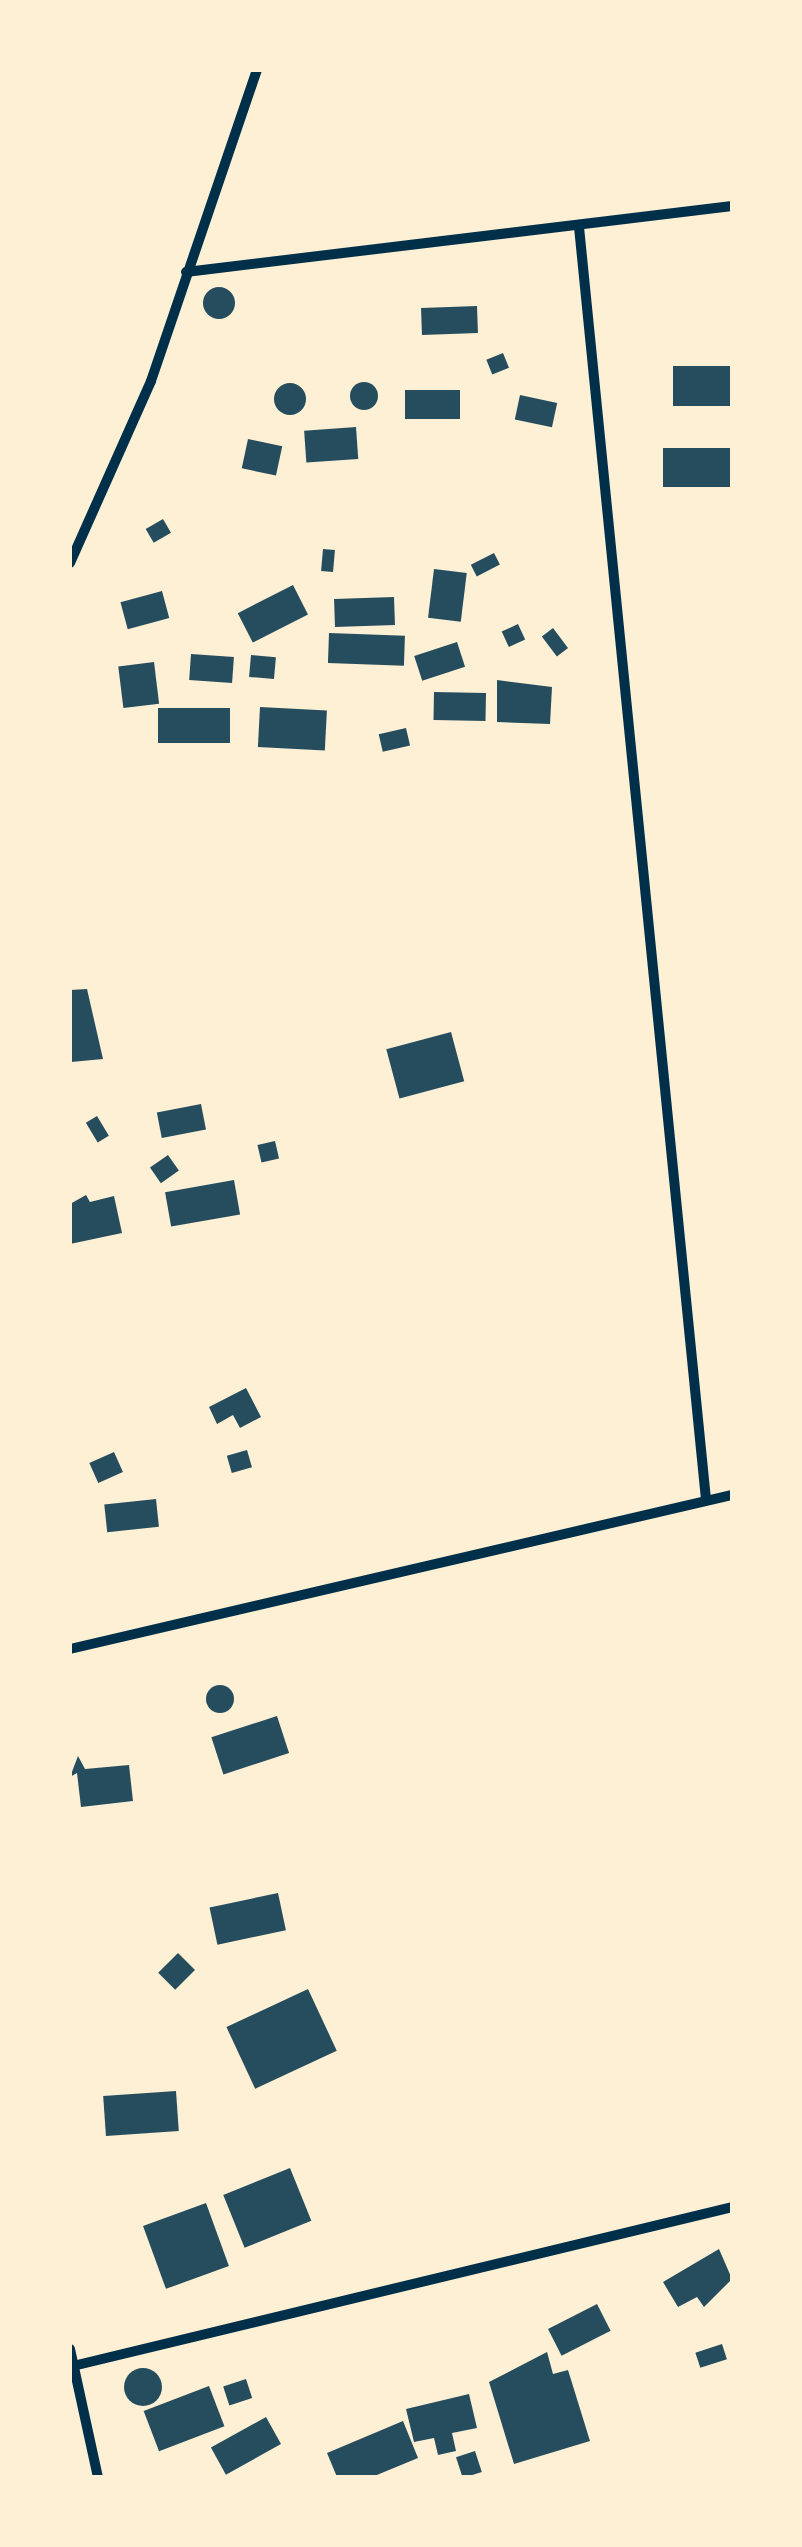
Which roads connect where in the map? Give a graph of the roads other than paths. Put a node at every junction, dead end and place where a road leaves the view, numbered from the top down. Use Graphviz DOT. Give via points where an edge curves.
graph roads {
  1 [pos="256,70"];
  2 [pos="732,206"];
  3 [pos="579,227"];
  4 [pos="186,272"];
  5 [pos="70,564"];
  6 [pos="732,1495"];
  7 [pos="706,1500"];
  8 [pos="70,1649"];
  9 [pos="732,2206"];
  10 [pos="70,2349"];
  11 [pos="73,2366"];
  12 [pos="98,2477"];
  1 -- 4 [label="street"];
  2 -- 3 [label="street"];
  3 -- 4 [label="street"];
  3 -- 7 [label="street"];
  4 -- 5 [label="street" via="152,381"];
  6 -- 7 [label="street"];
  7 -- 8 [label="street"];
  9 -- 11 [label="street"];
  10 -- 11 [label="street"];
  11 -- 12 [label="street"];
}
